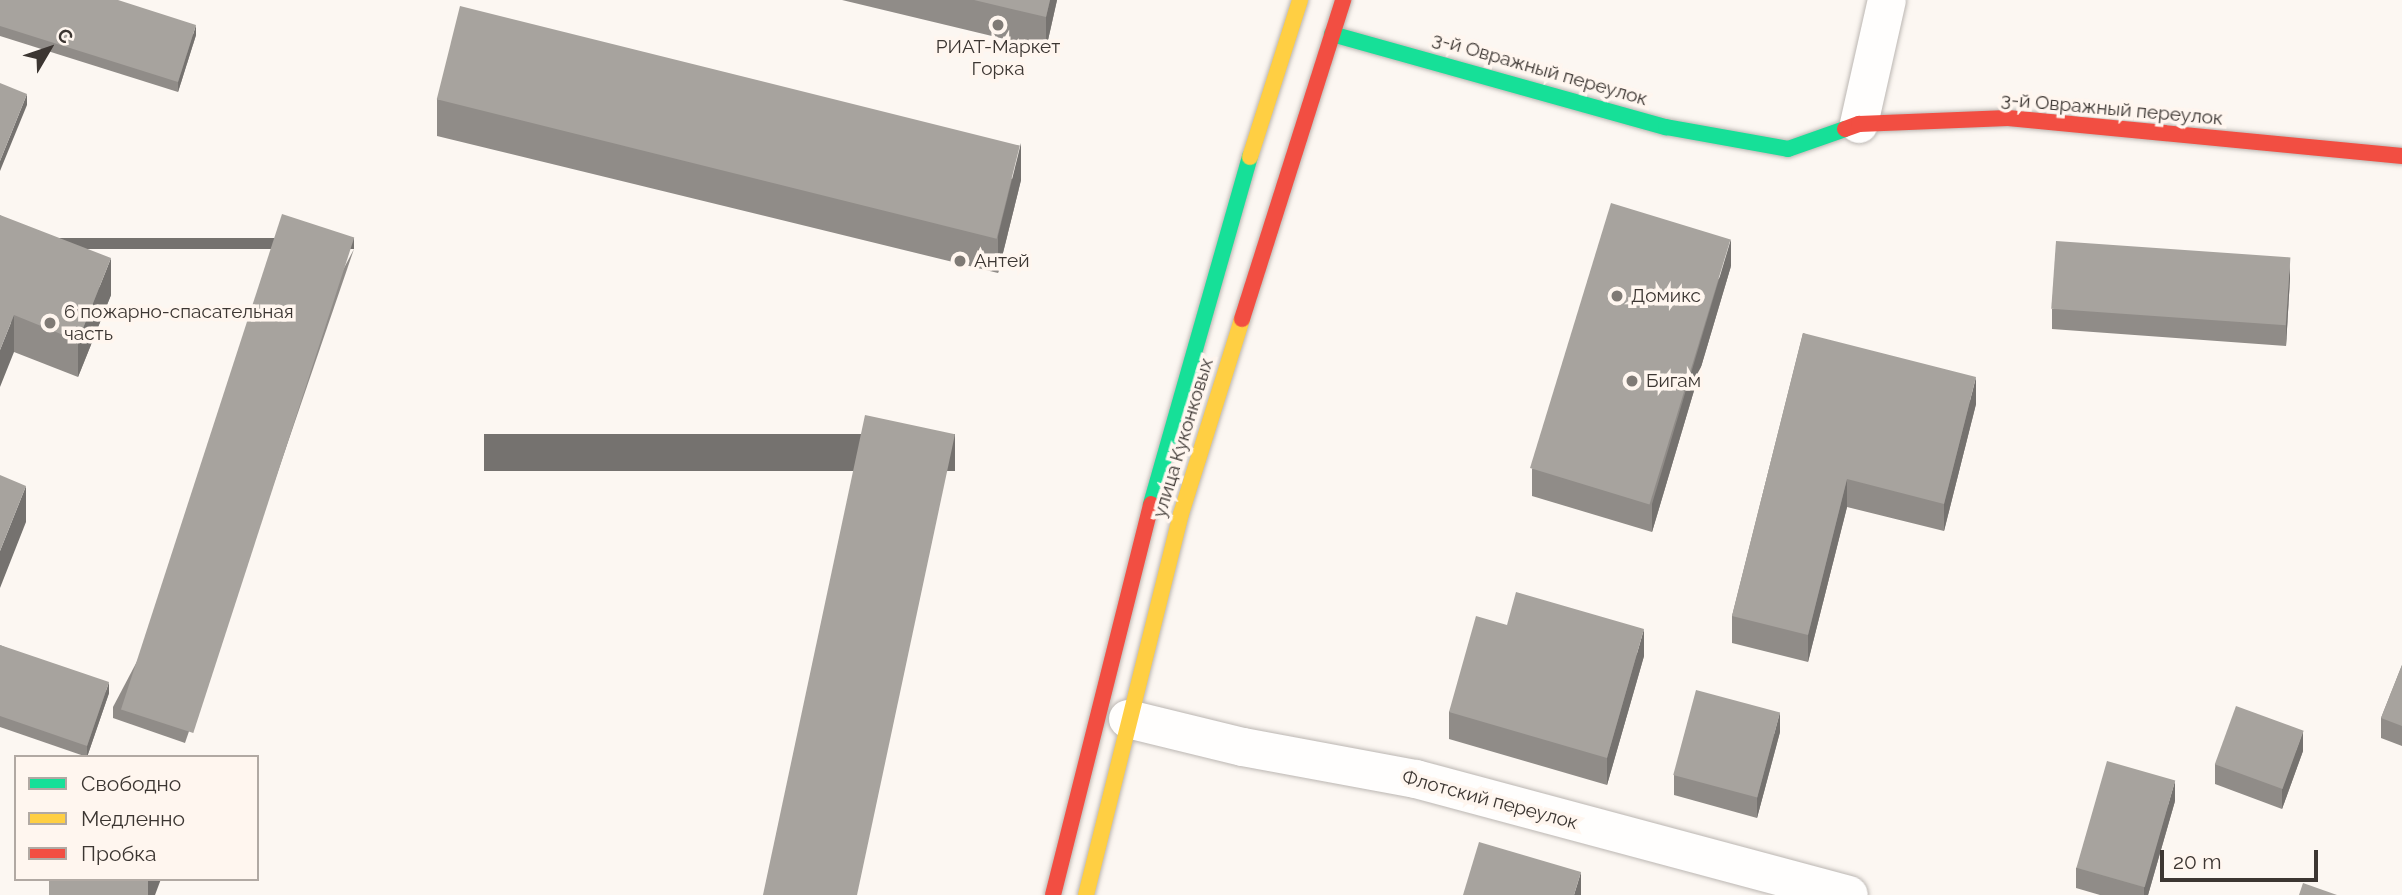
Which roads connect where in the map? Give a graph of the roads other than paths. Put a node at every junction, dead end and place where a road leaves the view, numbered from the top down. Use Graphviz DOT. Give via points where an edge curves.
graph roads {
  1 [pos="1300,0"];
  2 [pos="1343,0"];
  3 [pos="1887,0"];
  4 [pos="1332,34"];
  5 [pos="1860,124"];
  6 [pos="2402,156"];
  7 [pos="1128,719"];
  8 [pos="1054,895"];
  9 [pos="1086,895"];
  10 [pos="1849,895"];
  1 -- 8 [label="main road, улица Куконковых" via="1237,196 1166,450"];
  2 -- 4 [label="main road, улица Куконковых"];
  3 -- 5 [label="street"];
  4 -- 5 [label="main road, 3-й Овражный переулок" via="1667,127 1788,149"];
  4 -- 7 [label="main road, улица Куконковых" via="1181,514"];
  5 -- 6 [label="main road, 3-й Овражный переулок" via="2008,118"];
  7 -- 9 [label="main road, улица Куконковых"];
  7 -- 10 [label="street, Флотский переулок" via="1243,747 1416,779"];
}
